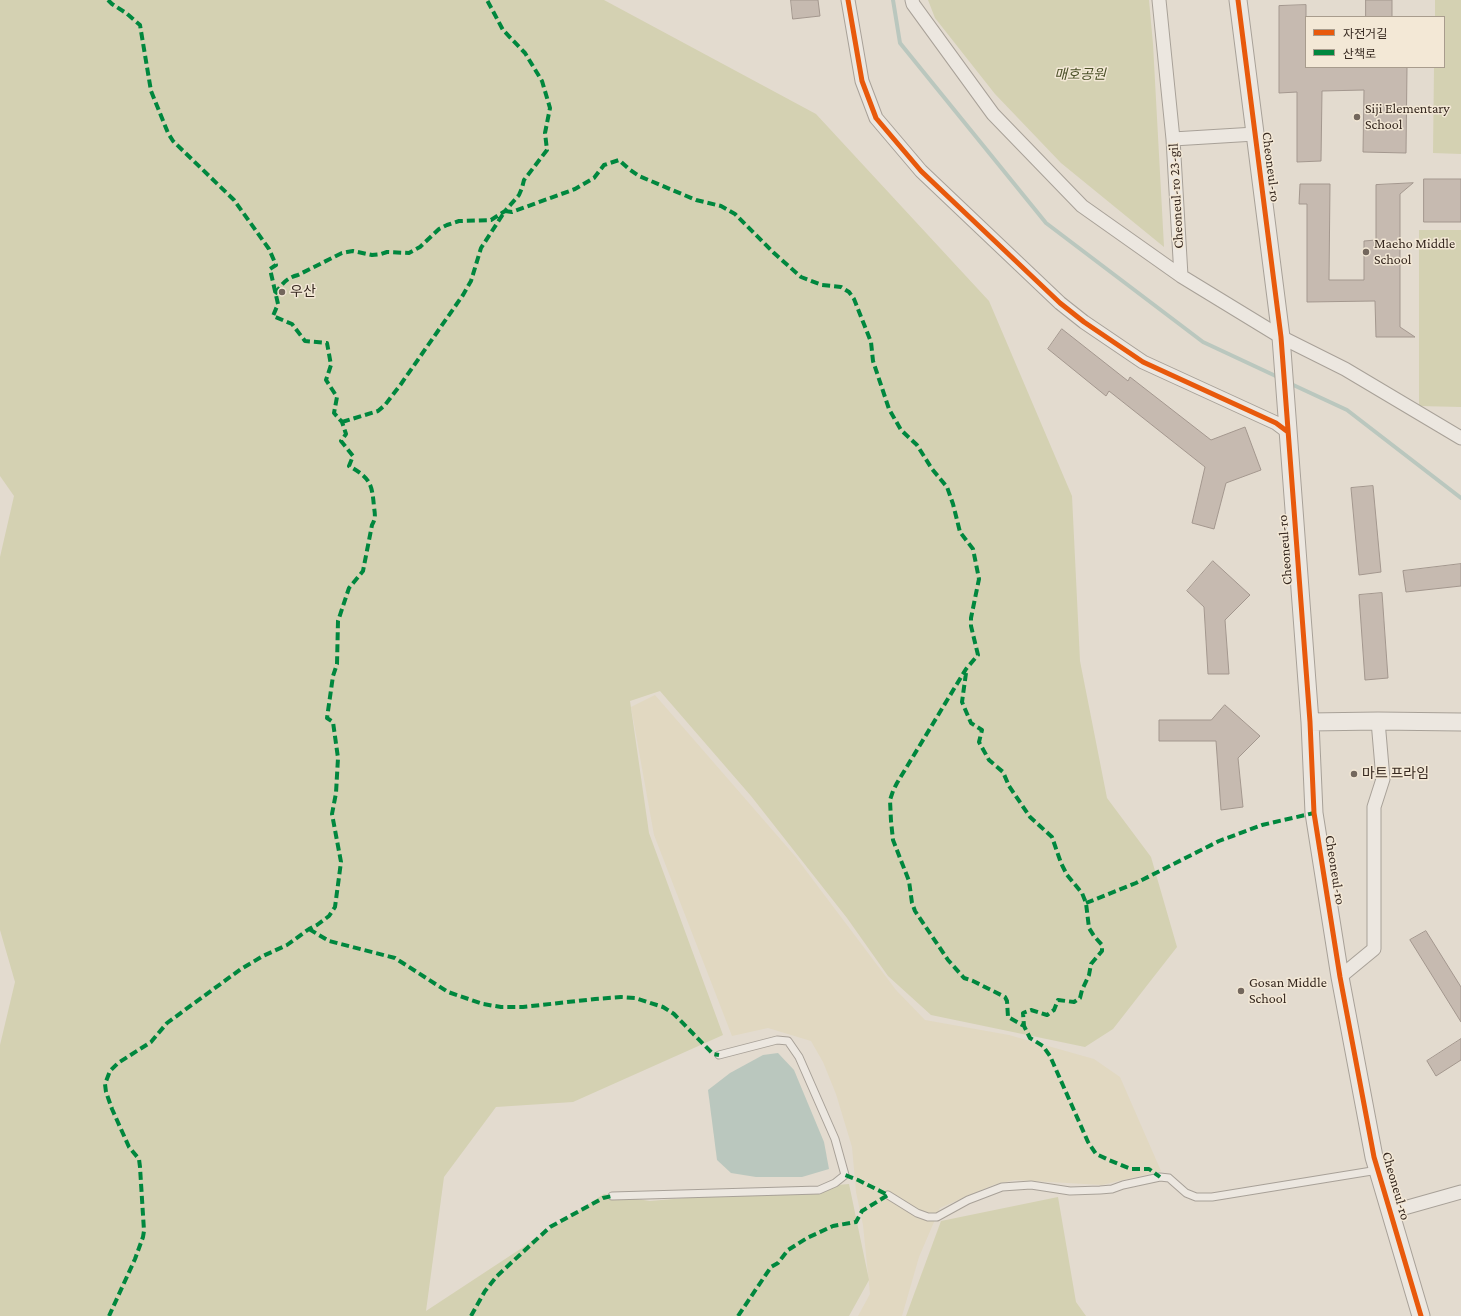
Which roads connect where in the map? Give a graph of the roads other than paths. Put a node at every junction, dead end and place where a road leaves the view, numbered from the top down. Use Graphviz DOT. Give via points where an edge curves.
graph roads {
  1 [pos="848,0"];
  2 [pos="912,0"];
  3 [pos="1159,0"];
  4 [pos="1238,0"];
  5 [pos="1255,134"];
  6 [pos="1173,139"];
  7 [pos="1180,276"];
  8 [pos="1281,337"];
  9 [pos="1287,425"];
  10 [pos="1461,438"];
  11 [pos="1378,720"];
  12 [pos="1310,722"];
  13 [pos="1461,722"];
  14 [pos="1340,977"];
  15 [pos="719,1055"];
  16 [pos="1378,1170"];
  17 [pos="1461,1192"];
  18 [pos="888,1195"];
  19 [pos="612,1196"];
  20 [pos="1390,1212"];
  21 [pos="1421,1316"];
  1 -- 9 [label="street" via="862,81 876,118 921,171 1060,303 1084,322 1143,362 1276,423"];
  2 -- 7 [label="street" via="993,114 1082,206"];
  3 -- 6 [label="street, Cheoneul-ro 23-gil"];
  4 -- 5 [label="street, Cheoneul-ro"];
  5 -- 6 [label="street"];
  5 -- 8 [label="street, Cheoneul-ro"];
  6 -- 7 [label="street, Cheoneul-ro 23-gil"];
  7 -- 8 [label="street"];
  8 -- 9 [label="street, Cheoneul-ro"];
  8 -- 10 [label="street" via="1345,369"];
  9 -- 12 [label="street, Cheoneul-ro"];
  11 -- 12 [label="street"];
  11 -- 13 [label="street"];
  11 -- 14 [label="street" via="1383,779 1374,807 1374,949"];
  12 -- 14 [label="street, Cheoneul-ro" via="1314,813"];
  14 -- 16 [label="street, Cheoneul-ro"];
  15 -- 19 [label="lane" via="777,1040 788,1041 799,1057 835,1139 845,1175 819,1190"];
  16 -- 18 [label="lane" via="1212,1197 1186,1194 1169,1178 1160,1177 1100,1190 1070,1190 1031,1185 1002,1187 968,1200 937,1217 917,1213"];
  16 -- 20 [label="street, Cheoneul-ro"];
  17 -- 20 [label="street"];
  20 -- 21 [label="street, Cheoneul-ro"];
}
